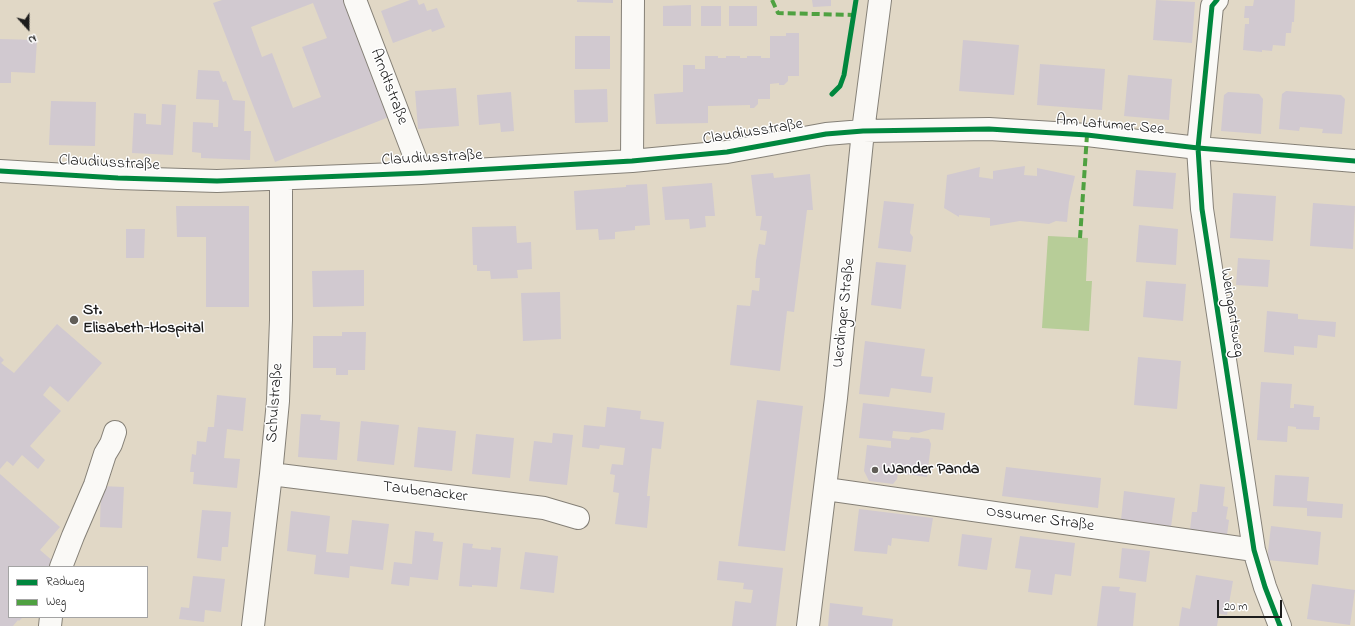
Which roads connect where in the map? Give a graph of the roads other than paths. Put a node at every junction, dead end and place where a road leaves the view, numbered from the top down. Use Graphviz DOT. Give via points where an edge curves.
graph roads {
  1 [pos="355,0"];
  2 [pos="633,0"];
  3 [pos="880,0"];
  4 [pos="1217,0"];
  5 [pos="863,131"];
  6 [pos="1198,148"];
  7 [pos="632,161"];
  8 [pos="1355,162"];
  9 [pos="0,171"];
  10 [pos="421,173"];
  11 [pos="281,179"];
  12 [pos="115,432"];
  13 [pos="271,474"];
  14 [pos="826,489"];
  15 [pos="578,518"];
  16 [pos="1254,550"];
  17 [pos="61,566"];
  18 [pos="253,626"];
  19 [pos="808,626"];
  20 [pos="1280,626"];
  1 -- 10 [label="street, Arndtstraße"];
  2 -- 7 [label="street"];
  3 -- 5 [label="street, Uerdinger Straße"];
  4 -- 6 [label="street, Weingartsweg" via="1212,6"];
  5 -- 6 [label="street, Am Latumer See" via="989,129"];
  5 -- 7 [label="street, Claudiusstraße" via="826,134 727,152"];
  5 -- 14 [label="street, Uerdinger Straße"];
  6 -- 8 [label="street, Am Latumer See"];
  6 -- 16 [label="street, Weingartsweg" via="1202,209"];
  7 -- 10 [label="street, Claudiusstraße"];
  9 -- 11 [label="street, Claudiusstraße" via="217,181"];
  10 -- 11 [label="street, Claudiusstraße"];
  11 -- 13 [label="street, Schulstraße" via="281,320 278,401"];
  12 -- 17 [label="street"];
  13 -- 15 [label="street, Taubenacker" via="544,508"];
  13 -- 18 [label="street, Schulstraße"];
  14 -- 16 [label="street, Ossumer Straße"];
  14 -- 19 [label="street, Uerdinger Straße"];
  16 -- 20 [label="street, Weingartsweg"];
}
